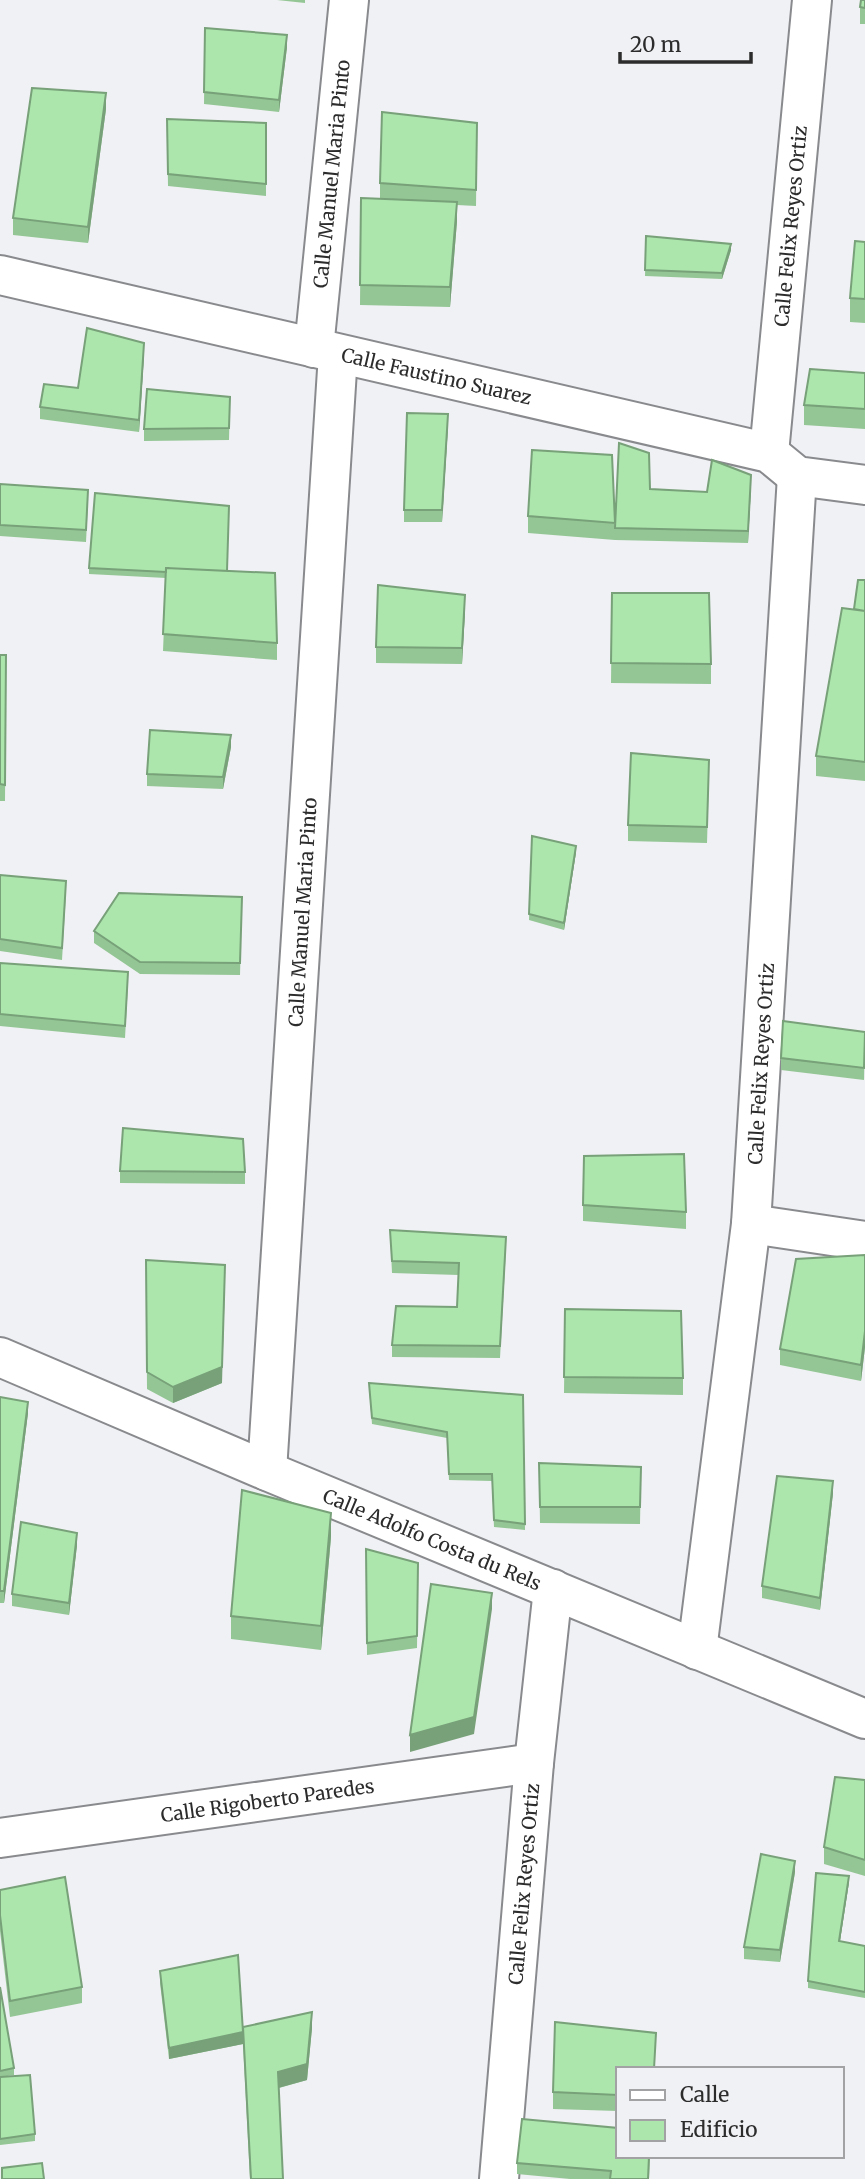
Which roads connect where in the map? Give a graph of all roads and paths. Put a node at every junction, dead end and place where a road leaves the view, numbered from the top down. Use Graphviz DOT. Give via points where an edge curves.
graph roads {
  1 [pos="349,0"];
  2 [pos="811,0"];
  3 [pos="0,275"];
  4 [pos="326,351"];
  5 [pos="783,464"];
  6 [pos="865,485"];
  7 [pos="751,1224"];
  8 [pos="865,1241"];
  9 [pos="0,1357"];
  10 [pos="267,1471"];
  11 [pos="554,1589"];
  12 [pos="697,1650"];
  13 [pos="865,1719"];
  14 [pos="534,1763"];
  15 [pos="0,1838"];
  16 [pos="499,2179"];
  1 -- 4 [label="street, Calle Manuel Maria Pinto"];
  2 -- 5 [label="street, Calle Felix Reyes Ortiz"];
  3 -- 4 [label="street, Calle Faustino Suarez"];
  4 -- 5 [label="street, Calle Faustino Suarez"];
  4 -- 10 [label="street, Calle Manuel Maria Pinto"];
  5 -- 6 [label="street, Calle Faustino Suarez"];
  5 -- 7 [label="street, Calle Felix Reyes Ortiz"];
  7 -- 8 [label="street"];
  7 -- 12 [label="street, Calle Felix Reyes Ortiz"];
  9 -- 10 [label="street, Calle Adolfo Costa du Rels"];
  10 -- 11 [label="street, Calle Adolfo Costa du Rels"];
  11 -- 12 [label="street, Calle Adolfo Costa du Rels"];
  11 -- 14 [label="street, Calle Felix Reyes Ortiz"];
  12 -- 13 [label="street, Calle Adolfo Costa du Rels"];
  14 -- 15 [label="street, Calle Rigoberto Paredes"];
  14 -- 16 [label="street, Calle Felix Reyes Ortiz"];
}
